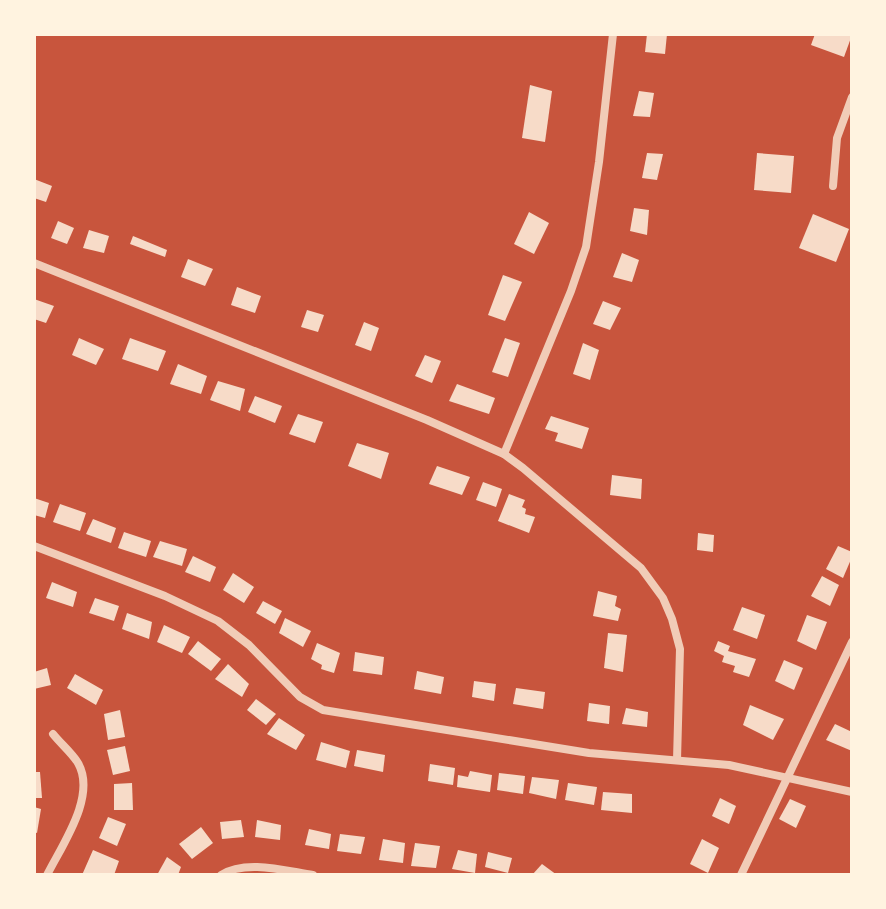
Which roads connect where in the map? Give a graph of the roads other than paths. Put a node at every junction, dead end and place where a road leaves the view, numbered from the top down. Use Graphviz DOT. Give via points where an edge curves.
graph roads {
  1 [pos="613,34"];
  2 [pos="852,97"];
  3 [pos="833,186"];
  4 [pos="34,263"];
  5 [pos="504,454"];
  6 [pos="34,546"];
  7 [pos="852,642"];
  8 [pos="53,734"];
  9 [pos="677,760"];
  10 [pos="788,777"];
  11 [pos="852,792"];
  12 [pos="47,875"];
  13 [pos="221,875"];
  14 [pos="313,875"];
  15 [pos="741,875"];
  1 -- 5 [label="street" via="586,247"];
  2 -- 3 [label="street" via="837,138"];
  4 -- 5 [label="street"];
  5 -- 9 [label="street" via="641,568 663,598 680,649"];
  6 -- 9 [label="street" via="218,621 300,697 323,710 589,753"];
  7 -- 10 [label="street"];
  8 -- 12 [label="street" via="81,769 84,799"];
  9 -- 10 [label="street"];
  10 -- 11 [label="street"];
  10 -- 15 [label="street"];
  13 -- 14 [label="street" via="248,867"];
}
